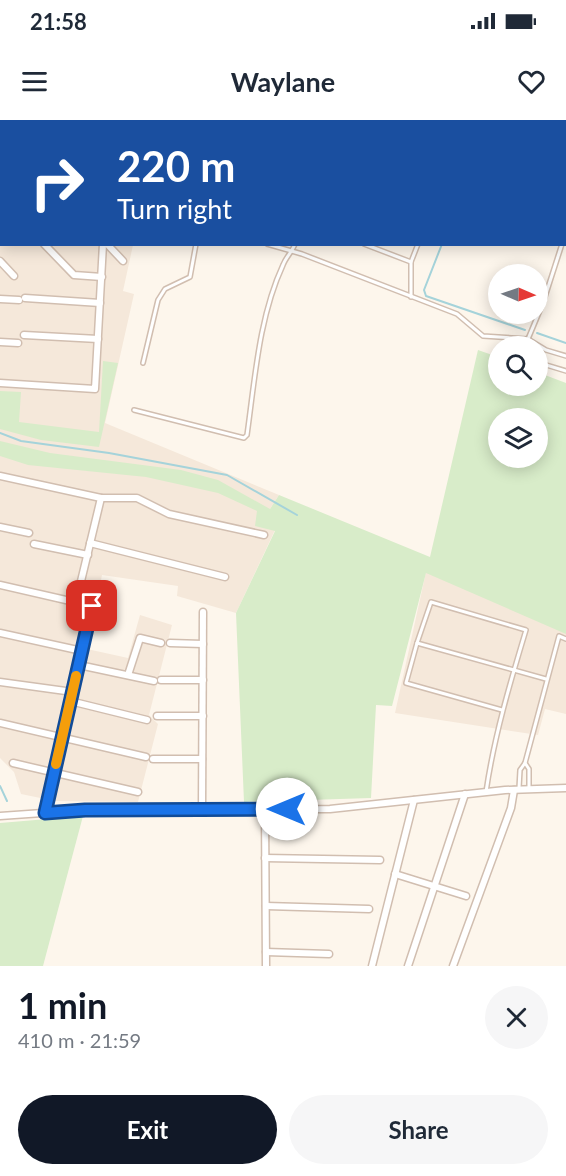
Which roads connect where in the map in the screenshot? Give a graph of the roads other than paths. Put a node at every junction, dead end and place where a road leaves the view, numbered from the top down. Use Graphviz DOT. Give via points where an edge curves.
graph roads {
  1 [pos="47,246"];
  2 [pos="105,246"];
  3 [pos="107,246"];
  4 [pos="196,246"];
  5 [pos="273,246"];
  6 [pos="294,246"];
  7 [pos="369,246"];
  8 [pos="417,246"];
  9 [pos="561,246"];
  10 [pos="292,252"];
  11 [pos="0,261"];
  12 [pos="123,261"];
  13 [pos="411,262"];
  14 [pos="14,276"];
  15 [pos="102,277"];
  16 [pos="411,297"];
  17 [pos="0,299"];
  18 [pos="100,303"];
  19 [pos="24,335"];
  20 [pos="488,336"];
  21 [pos="529,336"];
  22 [pos="98,339"];
  23 [pos="0,342"];
  24 [pos="18,343"];
  25 [pos="548,351"];
  26 [pos="566,356"];
  27 [pos="143,363"];
  28 [pos="548,366"];
  29 [pos="566,371"];
  30 [pos="0,383"];
  31 [pos="134,410"];
  32 [pos="0,476"];
  33 [pos="101,498"];
  34 [pos="0,527"];
  35 [pos="29,533"];
  36 [pos="264,535"];
  37 [pos="90,543"];
  38 [pos="34,544"];
  39 [pos="88,555"];
  40 [pos="225,577"];
  41 [pos="0,585"];
  42 [pos="76,602"];
  43 [pos="203,612"];
  44 [pos="0,633"];
  45 [pos="566,639"];
  46 [pos="161,643"];
  47 [pos="170,643"];
  48 [pos="417,643"];
  49 [pos="203,644"];
  50 [pos="82,651"];
  51 [pos="79,665"];
  52 [pos="513,670"];
  53 [pos="128,675"];
  54 [pos="546,679"];
  55 [pos="203,680"];
  56 [pos="0,682"];
  57 [pos="73,692"];
  58 [pos="70,701"];
  59 [pos="502,711"];
  60 [pos="157,716"];
  61 [pos="202,716"];
  62 [pos="147,720"];
  63 [pos="0,723"];
  64 [pos="62,737"];
  65 [pos="146,757"];
  66 [pos="153,759"];
  67 [pos="202,759"];
  68 [pos="13,763"];
  69 [pos="525,763"];
  70 [pos="55,772"];
  71 [pos="566,788"];
  72 [pos="530,789"];
  73 [pos="517,790"];
  74 [pos="138,792"];
  75 [pos="486,792"];
  76 [pos="465,794"];
  77 [pos="414,800"];
  78 [pos="265,809"];
  79 [pos="202,810"];
  80 [pos="45,813"];
  81 [pos="0,816"];
  82 [pos="265,858"];
  83 [pos="380,860"];
  84 [pos="395,874"];
  85 [pos="435,886"];
  86 [pos="466,896"];
  87 [pos="266,906"];
  88 [pos="369,909"];
  89 [pos="266,952"];
  90 [pos="329,954"];
  91 [pos="266,966"];
  92 [pos="372,966"];
  93 [pos="408,966"];
  94 [pos="453,966"];
  1 -- 15 [label="street" via="74,275"];
  2 -- 15 [label="street"];
  3 -- 12 [label="street"];
  4 -- 27 [label="lane" via="190,277 165,289 158,300"];
  5 -- 10 [label="lane"];
  6 -- 10 [label="lane"];
  7 -- 13 [label="lane"];
  8 -- 13 [label="lane"];
  9 -- 21 [label="lane"];
  10 -- 16 [label="lane"];
  10 -- 31 [label="lane" via="284,263 269,308 258,356 248,435 244,438"];
  11 -- 14 [label="street"];
  13 -- 16 [label="lane"];
  15 -- 18 [label="street"];
  16 -- 20 [label="lane" via="457,314"];
  17 -- 18 [label="street"];
  18 -- 22 [label="street"];
  19 -- 22 [label="street"];
  22 -- 30 [label="street" via="94,388"];
  23 -- 24 [label="street"];
  25 -- 26 [label="lane"];
  28 -- 29 [label="lane"];
  32 -- 33 [label="street"];
  33 -- 36 [label="street" via="138,498 169,514"];
  33 -- 37 [label="street"];
  34 -- 35 [label="street"];
  37 -- 39 [label="street"];
  37 -- 40 [label="street"];
  38 -- 39 [label="street"];
  39 -- 42 [label="street"];
  41 -- 42 [label="street"];
  42 -- 50 [label="street" via="92,606"];
  43 -- 49 [label="street"];
  44 -- 50 [label="street"];
  45 -- 54 [label="lane" via="559,636"];
  46 -- 53 [label="street" via="140,638"];
  47 -- 49 [label="street"];
  48 -- 52 [label="lane"];
  48 -- 52 [label="lane" via="431,602 526,630"];
  48 -- 59 [label="lane" via="406,683"];
  49 -- 55 [label="street"];
  50 -- 51 [label="street"];
  51 -- 53 [label="street"];
  51 -- 57 [label="street"];
  52 -- 54 [label="lane"];
  52 -- 59 [label="lane"];
  53 -- 55 [label="street" via="157,680"];
  54 -- 69 [label="lane"];
  55 -- 61 [label="street"];
  56 -- 57 [label="street"];
  57 -- 58 [label="street"];
  58 -- 62 [label="street"];
  58 -- 64 [label="street"];
  59 -- 75 [label="lane"];
  60 -- 61 [label="street"];
  61 -- 67 [label="street"];
  63 -- 64 [label="street"];
  64 -- 65 [label="street"];
  64 -- 70 [label="street"];
  66 -- 67 [label="street"];
  67 -- 79 [label="street"];
  68 -- 70 [label="street"];
  69 -- 72 [label="lane"];
  69 -- 73 [label="lane"];
  70 -- 74 [label="street"];
  70 -- 80 [label="street"];
  71 -- 72 [label="street"];
  72 -- 73 [label="street"];
  73 -- 75 [label="street"];
  73 -- 94 [label="street"];
  75 -- 76 [label="street"];
  76 -- 77 [label="street"];
  76 -- 85 [label="street"];
  77 -- 78 [label="street" via="330,809"];
  77 -- 84 [label="street"];
  78 -- 79 [label="street"];
  78 -- 82 [label="street"];
  79 -- 80 [label="street"];
  80 -- 81 [label="street"];
  82 -- 83 [label="street"];
  82 -- 87 [label="street"];
  84 -- 85 [label="street"];
  84 -- 92 [label="street"];
  85 -- 86 [label="street"];
  85 -- 93 [label="street"];
  87 -- 88 [label="street"];
  87 -- 89 [label="street"];
  89 -- 90 [label="street"];
  89 -- 91 [label="street"];
}
